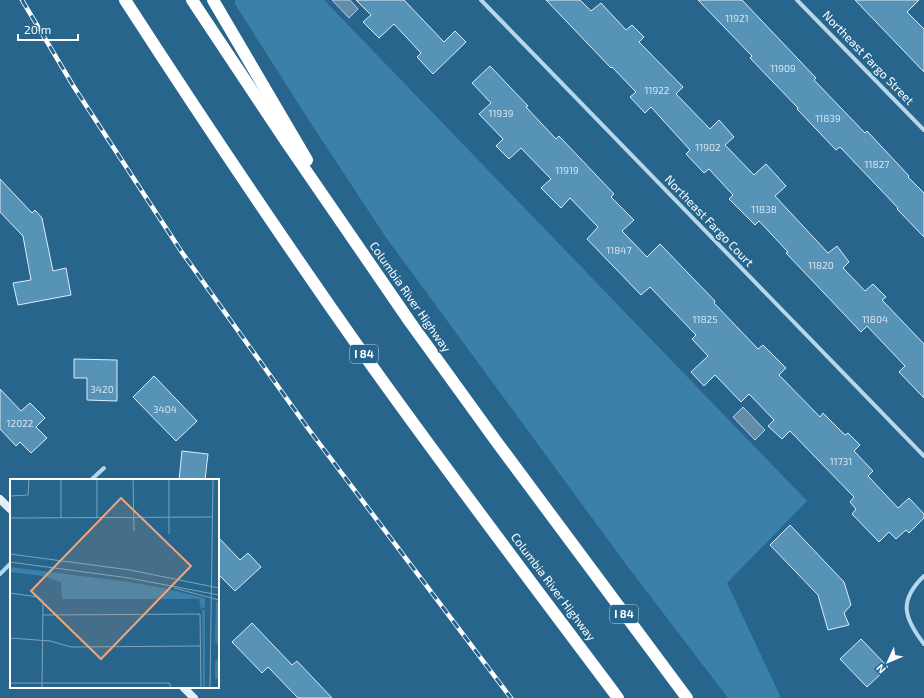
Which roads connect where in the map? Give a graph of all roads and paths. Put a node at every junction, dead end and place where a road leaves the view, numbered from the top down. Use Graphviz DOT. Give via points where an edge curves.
graph roads {
  1 [pos="125,0"];
  2 [pos="192,0"];
  3 [pos="213,0"];
  4 [pos="481,0"];
  5 [pos="797,0"];
  6 [pos="924,130"];
  7 [pos="366,260"];
  8 [pos="924,456"];
  9 [pos="104,468"];
  10 [pos="92,479"];
  11 [pos="0,499"];
  12 [pos="10,509"];
  13 [pos="10,564"];
  14 [pos="0,574"];
  15 [pos="924,576"];
  16 [pos="924,644"];
  17 [pos="184,688"];
  18 [pos="194,698"];
  19 [pos="618,698"];
  20 [pos="687,698"];
  1 -- 19 [label="highway, Columbia River Highway / I 84" via="244,181 363,353"];
  2 -- 7 [label="highway, Columbia River Highway / I 84"];
  3 -- 7 [label="highway"];
  4 -- 8 [label="street, Northeast Fargo Court"];
  5 -- 6 [label="street, Northeast Fargo Street"];
  7 -- 20 [label="highway, Columbia River Highway / I 84"];
  9 -- 10 [label="street"];
  11 -- 12 [label="main road"];
  13 -- 14 [label="street"];
  15 -- 16 [label="street" via="914,586 906,604 908,618"];
  17 -- 18 [label="main road"];
}
